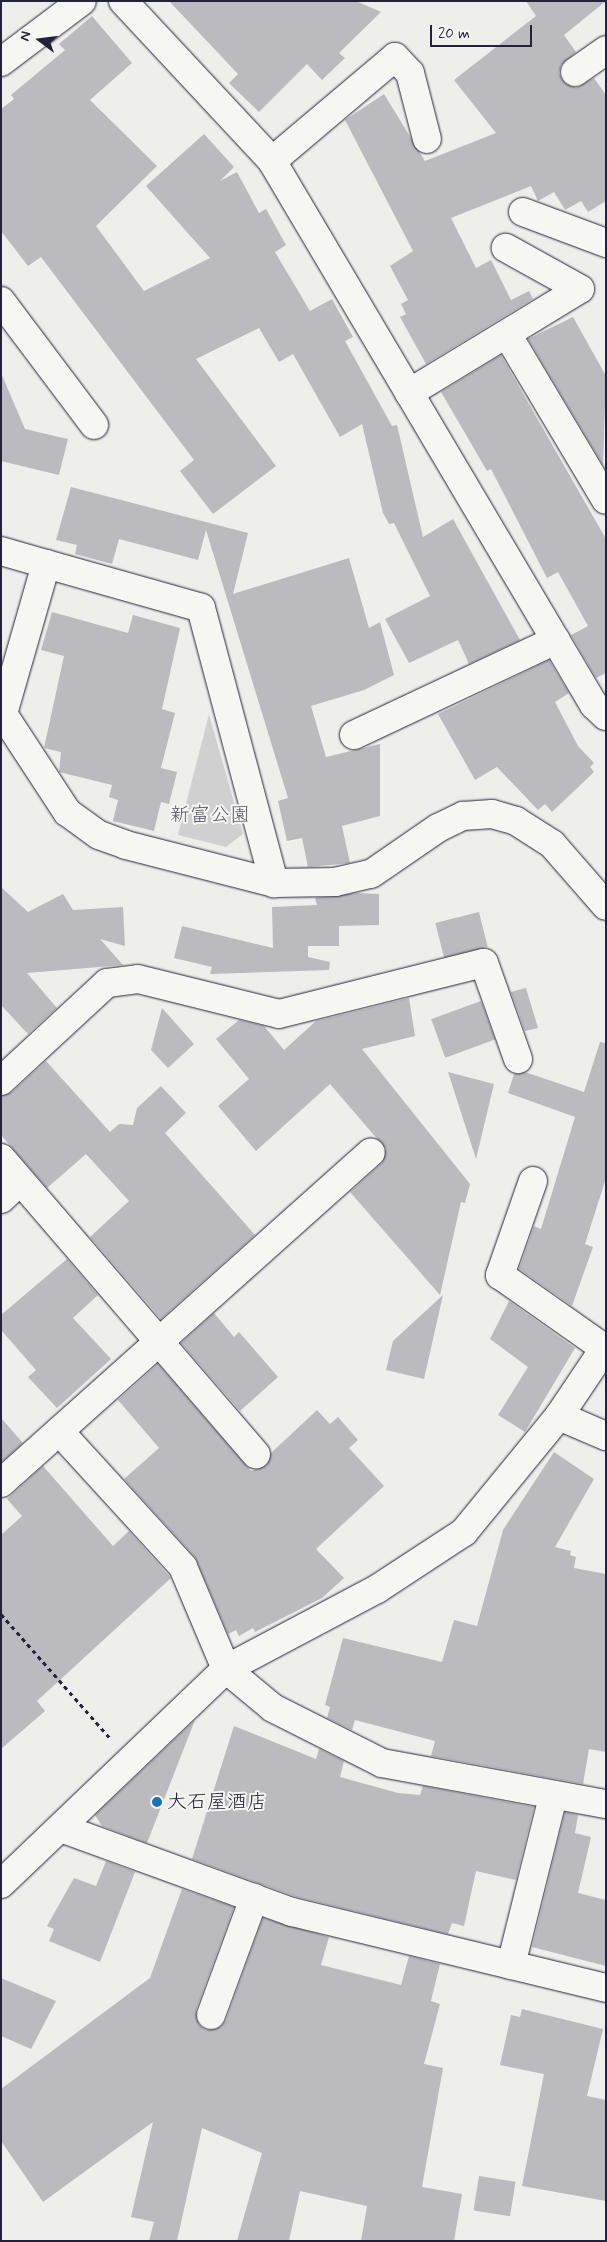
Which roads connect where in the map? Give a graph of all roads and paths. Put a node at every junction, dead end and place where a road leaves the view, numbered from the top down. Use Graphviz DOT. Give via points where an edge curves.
graph roads {
  1 [pos="82,1"];
  2 [pos="123,1"];
  3 [pos="606,50"];
  4 [pos="1,62"];
  5 [pos="575,72"];
  6 [pos="427,139"];
  7 [pos="272,161"];
  8 [pos="523,212"];
  9 [pos="606,243"];
  10 [pos="506,248"];
  11 [pos="1,301"];
  12 [pos="507,334"];
  13 [pos="409,393"];
  14 [pos="94,425"];
  15 [pos="606,500"];
  16 [pos="1,551"];
  17 [pos="46,564"];
  18 [pos="556,640"];
  19 [pos="2,712"];
  20 [pos="606,716"];
  21 [pos="354,735"];
  22 [pos="274,883"];
  23 [pos="606,906"];
  24 [pos="518,1059"];
  25 [pos="1,1081"];
  26 [pos="371,1152"];
  27 [pos="1,1158"];
  28 [pos="532,1180"];
  29 [pos="11,1190"];
  30 [pos="160,1340"];
  31 [pos="605,1347"];
  32 [pos="559,1416"];
  33 [pos="59,1431"];
  34 [pos="606,1436"];
  35 [pos="256,1454"];
  36 [pos="1,1482"];
  37 [pos="1,1614"];
  38 [pos="226,1669"];
  39 [pos="128,1759"];
  40 [pos="553,1796"];
  41 [pos="606,1804"];
  42 [pos="61,1828"];
  43 [pos="1,1884"];
  44 [pos="254,1898"];
  45 [pos="511,1965"];
  46 [pos="606,1988"];
  47 [pos="211,2015"];
  1 -- 4 [label="street"];
  2 -- 7 [label="street"];
  3 -- 5 [label="street"];
  6 -- 7 [label="street" via="410,73 395,57"];
  7 -- 13 [label="street"];
  8 -- 9 [label="street"];
  10 -- 12 [label="street" via="580,289"];
  11 -- 14 [label="street"];
  12 -- 13 [label="street"];
  12 -- 15 [label="street"];
  13 -- 18 [label="street"];
  16 -- 17 [label="street"];
  17 -- 19 [label="street"];
  17 -- 22 [label="street" via="201,608"];
  18 -- 20 [label="street" via="594,704"];
  18 -- 21 [label="street"];
  19 -- 22 [label="street" via="67,812 99,835"];
  22 -- 23 [label="street" via="336,882 370,874 438,828 463,816 492,814 516,821 552,844"];
  24 -- 25 [label="street" via="484,963 279,1014 138,979 106,983"];
  26 -- 30 [label="street"];
  27 -- 29 [label="street"];
  28 -- 31 [label="street" via="500,1275"];
  29 -- 30 [label="street"];
  30 -- 33 [label="street"];
  30 -- 35 [label="street"];
  31 -- 32 [label="street"];
  32 -- 34 [label="street"];
  32 -- 38 [label="street" via="464,1532 377,1590"];
  33 -- 36 [label="street"];
  33 -- 38 [label="street" via="183,1567"];
  37 -- 39 [label="path"];
  38 -- 39 [label="street"];
  38 -- 40 [label="street" via="273,1708 382,1763"];
  39 -- 42 [label="street"];
  40 -- 41 [label="street"];
  40 -- 45 [label="street"];
  42 -- 43 [label="street"];
  42 -- 44 [label="street"];
  44 -- 45 [label="street" via="300,1914"];
  44 -- 47 [label="street"];
  45 -- 46 [label="street"];
}
